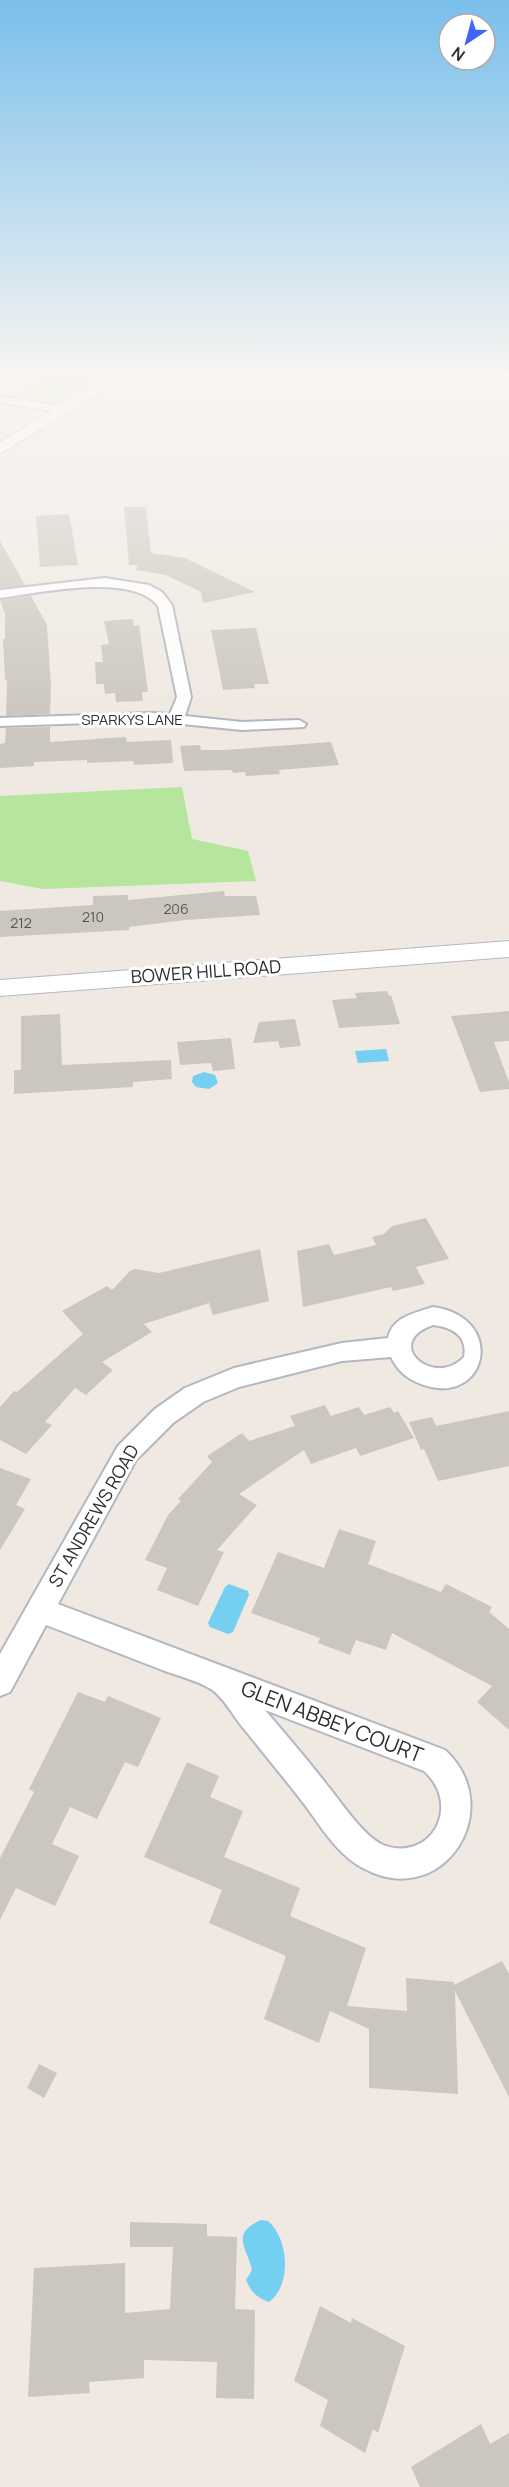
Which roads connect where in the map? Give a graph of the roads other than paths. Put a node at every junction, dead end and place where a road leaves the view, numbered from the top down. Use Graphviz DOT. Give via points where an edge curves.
graph roads {
  1 [pos="0,594"];
  2 [pos="176,719"];
  3 [pos="0,722"];
  4 [pos="299,724"];
  5 [pos="509,949"];
  6 [pos="0,988"];
  7 [pos="397,1347"];
  8 [pos="40,1610"];
  9 [pos="223,1680"];
  10 [pos="0,1682"];
  1 -- 2 [label="street" via="119,583 144,588 163,600 182,675 184,697"];
  2 -- 3 [label="street, SPARKYS LANE"];
  2 -- 4 [label="street, SPARKYS LANE" via="242,726"];
  5 -- 6 [label="street, BOWER HILL ROAD"];
  7 -- 8 [label="street, ST ANDREWS ROAD" via="342,1352 241,1376 194,1395 164,1416 127,1453"];
  8 -- 9 [label="street, GLEN ABBEY COURT"];
  8 -- 10 [label="street, ST ANDREWS ROAD"];
  9 -- 9 [label="street, GLEN ABBEY COURT" via="346,1832 372,1856 390,1864 424,1860 448,1837 458,1806 447,1773 434,1760"];
}
